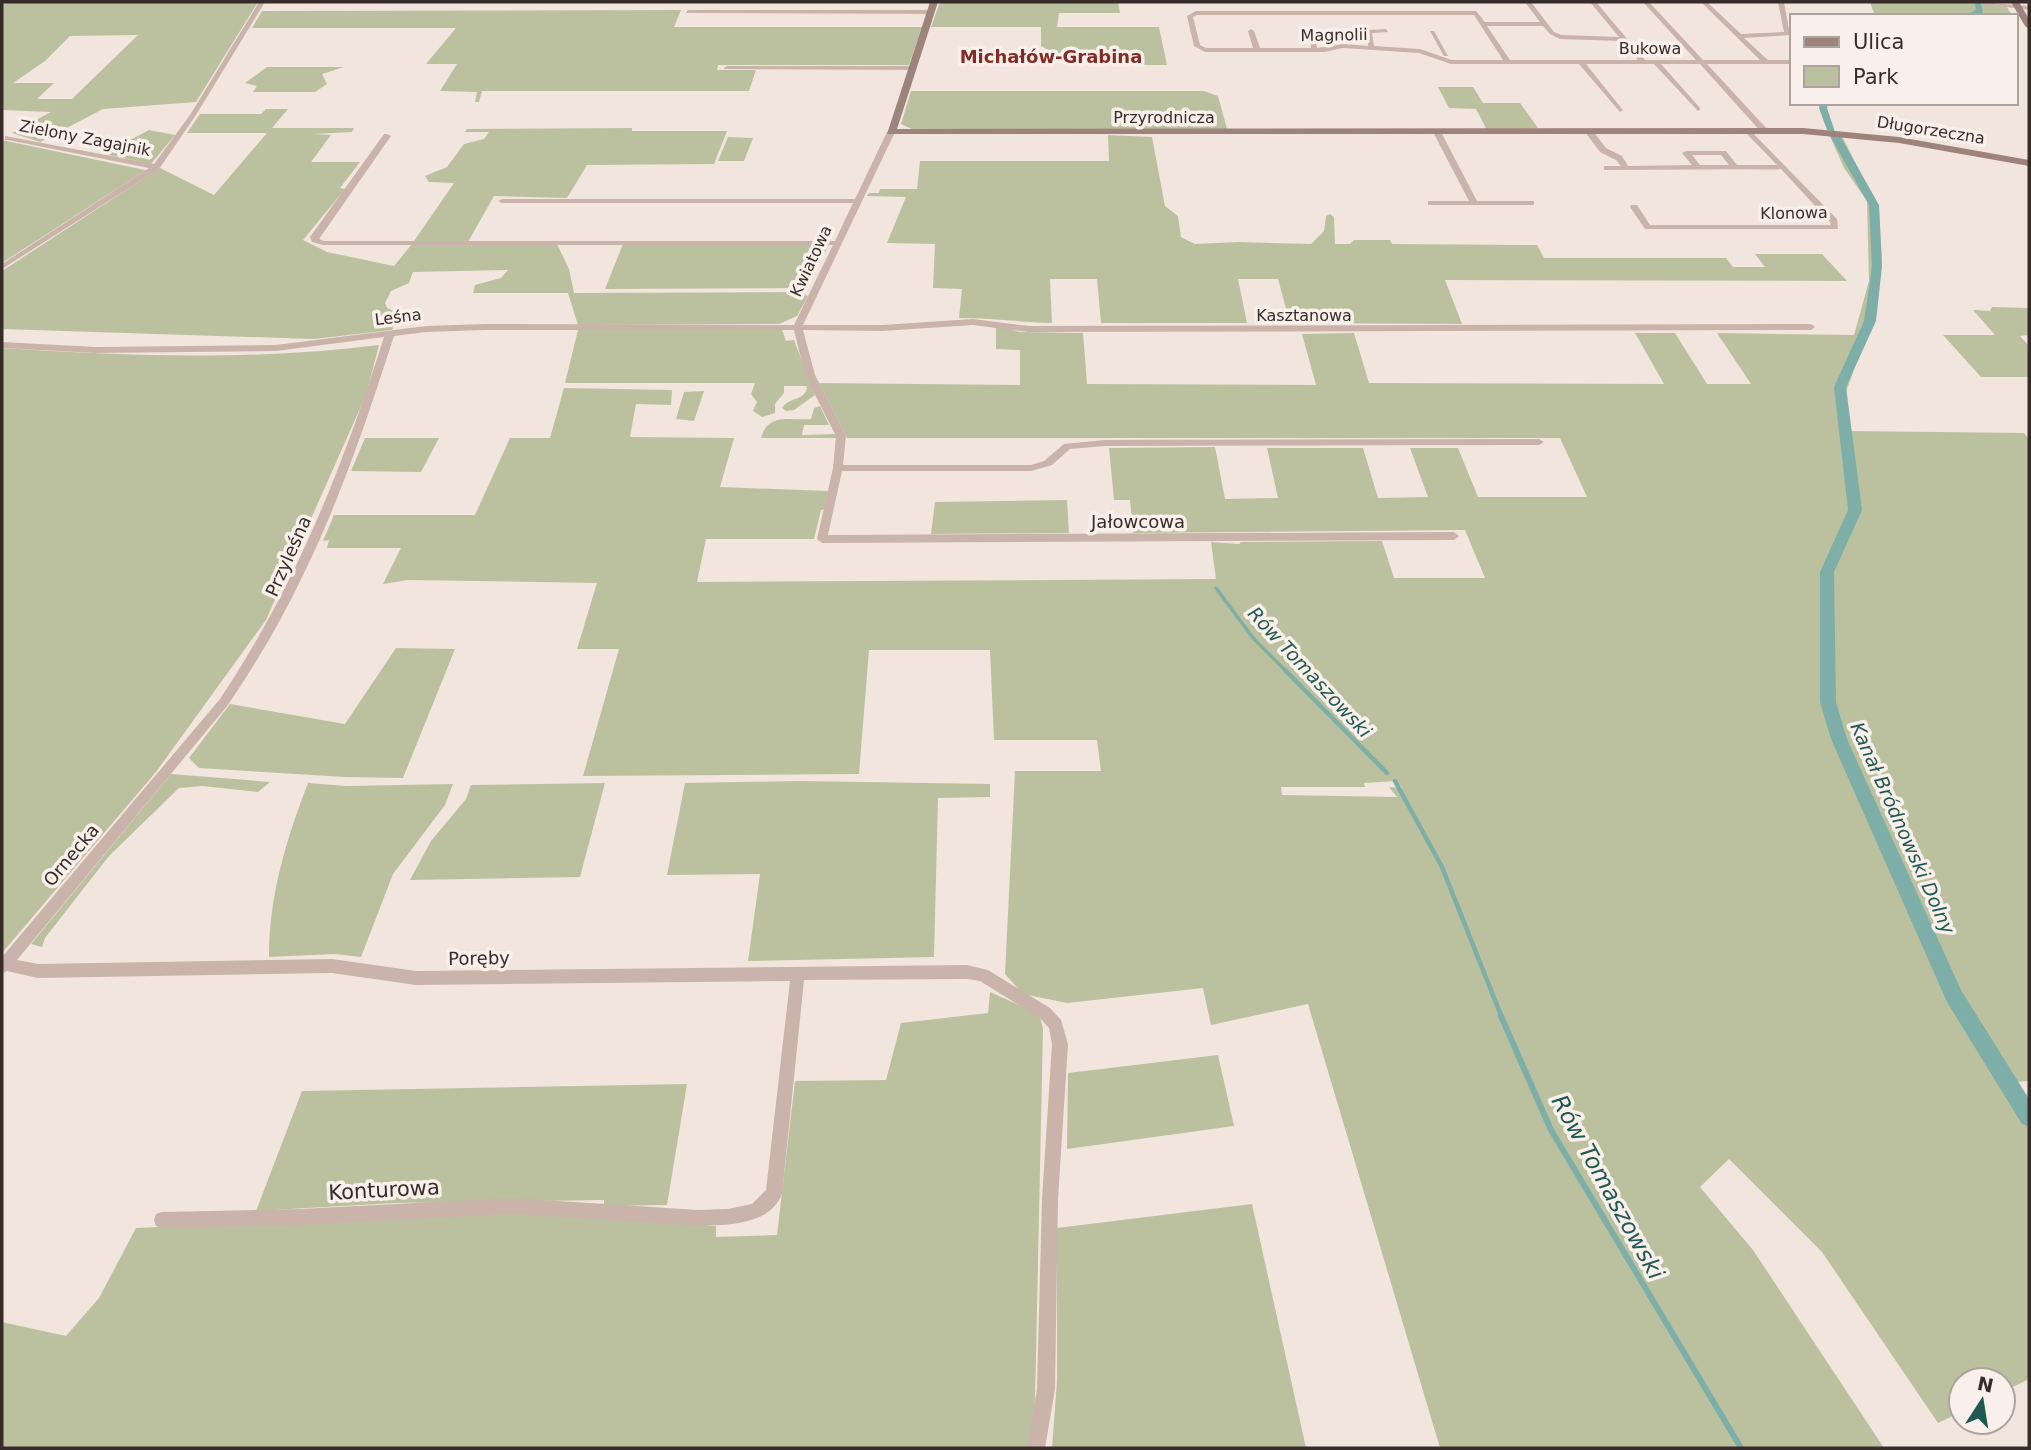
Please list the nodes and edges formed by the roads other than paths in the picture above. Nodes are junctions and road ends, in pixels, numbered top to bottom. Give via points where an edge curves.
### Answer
1 (262, 2) edge
2 (1528, 2) edge
3 (1593, 2) edge
4 (1646, 2) edge
5 (1703, 2) edge
6 (1781, 2) edge
7 (1983, 2) edge
8 (2017, 4) edge
9 (933, 7) edge
10 (2029, 8) edge
11 (688, 12) dead end
12 (1483, 24) junction
13 (1545, 24) junction
14 (2029, 26) edge
15 (1251, 31) dead end
16 (1312, 31) dead end
17 (1386, 31) dead end
18 (1432, 32) dead end
19 (1739, 36) junction
20 (1625, 39) junction
21 (1439, 43) junction
22 (1371, 48) junction
23 (1257, 50) junction
24 (1314, 50) junction
25 (1426, 52) junction
26 (1446, 55) dead end
27 (1508, 62) junction
28 (1644, 62) junction
29 (1656, 62) junction
30 (1701, 62) junction
31 (1766, 62) junction
32 (1790, 62) edge
33 (1582, 63) junction
34 (727, 68) dead end
35 (913, 68) junction
36 (1620, 110) dead end
37 (1698, 110) dead end
38 (1751, 116) junction
39 (1751, 131) junction
40 (1765, 131) junction
41 (891, 132) junction
42 (1437, 132) junction
43 (1589, 132) junction
44 (1828, 132) joint
45 (387, 136) dead end
46 (8, 138) dead end
47 (2029, 163) edge
48 (156, 167) junction
49 (1782, 167) junction
50 (1607, 168) dead end
51 (1626, 168) junction
52 (1698, 168) junction
53 (1736, 168) junction
54 (502, 201) dead end
55 (858, 201) junction
56 (1432, 204) dead end
57 (1474, 204) junction
58 (1531, 204) dead end
59 (1634, 208) dead end
60 (837, 243) junction
61 (2, 267) edge
62 (799, 327) junction
63 (1811, 327) dead end
64 (390, 333) junction
65 (2, 345) edge
66 (1539, 442) dead end
67 (838, 468) junction
68 (1454, 536) dead end
69 (169, 767) joint
70 (3, 965) edge
71 (798, 973) junction
72 (162, 1220) dead end
73 (1036, 1448) edge

1 - 48 street
2 - 13 street
3 - 20 street
4 - 30 street
5 - 19 street
6 - 19 street via 1788,34
7 - 8 street
8 - 10 street
8 - 14 street
9 - 11 street
9 - 35 street, Kwiatowa
12 - 13 street
12 - 23 street, Magnolii via 1476,13 1190,16 1199,48
12 - 27 street
13 - 20 street via 1560,37
15 - 23 street
16 - 24 street
17 - 22 street via 1369,31
18 - 21 street
19 - 31 street
20 - 28 street
21 - 25 street via 1428,45
21 - 26 street
22 - 24 street, Magnolii
22 - 25 street, Magnolii
23 - 24 street, Magnolii
25 - 27 street, Magnolii via 1451,62
27 - 33 street, Bukowa
28 - 29 street, Bukowa
28 - 33 street, Bukowa
29 - 30 street, Bukowa
29 - 37 street
30 - 31 street, Bukowa
30 - 38 street
31 - 32 street, Bukowa
33 - 36 street
34 - 35 street
35 - 41 street, Kwiatowa
38 - 39 street
38 - 40 street
39 - 40 street, Przyrodnicza
39 - 43 street, Przyrodnicza
39 - 49 street, Klonowa
40 - 44 street, Przyrodnicza
41 - 42 street, Przyrodnicza
41 - 55 street, Kwiatowa
42 - 43 street, Przyrodnicza
42 - 57 street
43 - 51 street
44 - 47 street, Długorzeczna
45 - 60 street via 315,240
46 - 48 street, Zielony Zagajnik
48 - 61 street
49 - 53 street
49 - 59 street, Klonowa via 1835,227 1648,228
50 - 51 street
51 - 52 street
52 - 53 street
52 - 53 street via 1686,153 1723,153
54 - 55 street
55 - 60 street, Kwiatowa
56 - 57 street
57 - 58 street
60 - 62 street, Kwiatowa
62 - 63 street, Kasztanowa via 973,322 1029,328
62 - 64 street, Leśna via 457,328
62 - 67 street via 810,375 839,431
64 - 65 street, Leśna via 276,348 95,350
64 - 69 street, Przyleśna via 325,516 283,611 224,702
66 - 67 street via 1105,443 1067,446 1048,463 1031,468
67 - 68 street, Jałowcowa via 822,539
69 - 70 street, Ornecka
70 - 71 street, Poręby via 38,971 332,966 416,978
71 - 72 street, Konturowa via 774,1194 756,1210 728,1217 656,1218 512,1206
71 - 73 street, Poręby via 983,975 1045,1013 1056,1025 1060,1044 1050,1199 1046,1389

